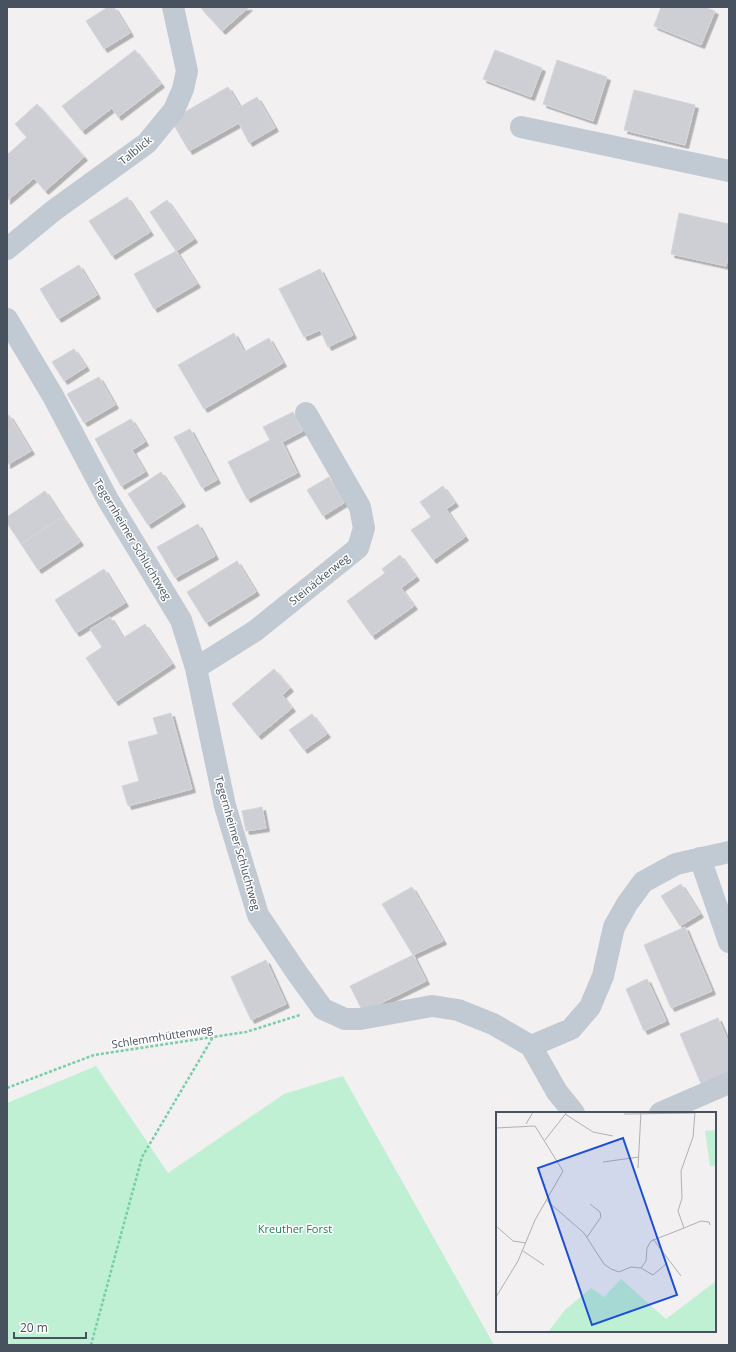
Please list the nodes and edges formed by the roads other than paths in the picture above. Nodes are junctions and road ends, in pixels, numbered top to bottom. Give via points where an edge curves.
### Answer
1 (173, 7) edge
2 (521, 126) dead end
3 (729, 170) edge
4 (7, 249) edge
5 (7, 319) edge
6 (306, 413) dead end
7 (196, 668) junction
8 (729, 852) edge
9 (700, 858) junction
10 (729, 942) edge
11 (531, 1046) junction
12 (729, 1083) edge
13 (573, 1112) edge
14 (662, 1112) edge

1 - 4 street, Talblick via 187,71 174,110 147,142 53,211
2 - 3 street
5 - 7 street, Tegernheimer Schluchtweg via 53,396 108,500 181,620
6 - 7 street, Steinäckerweg via 360,507 364,528 358,548 255,631
7 - 11 street, Tegernheimer Schluchtweg via 225,806 258,915 323,1009 345,1019 360,1019 432,1006 458,1010 493,1024
8 - 9 street
9 - 10 street
9 - 11 street via 676,864 643,882 626,904 614,927 603,976 590,1007 571,1029
11 - 13 street via 557,1092
12 - 14 street

